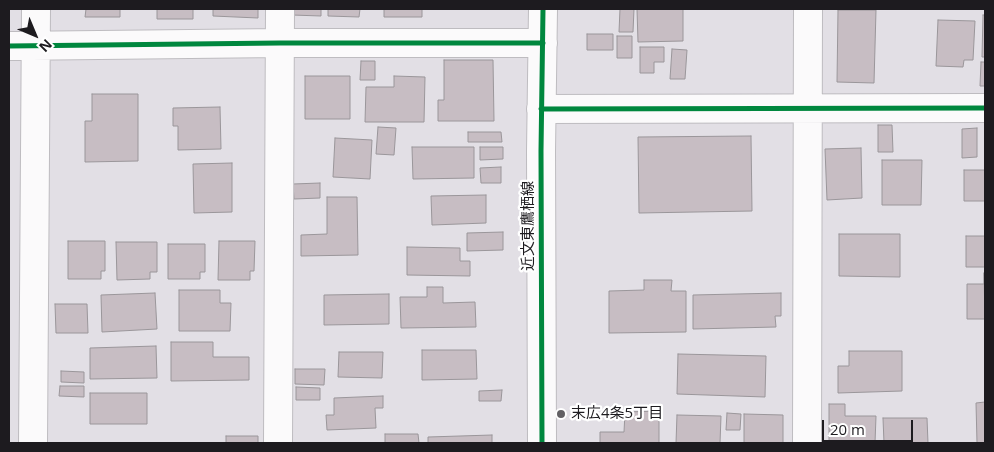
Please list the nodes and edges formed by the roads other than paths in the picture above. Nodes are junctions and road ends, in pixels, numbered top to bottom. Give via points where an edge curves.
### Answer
1 (36, 9) edge
2 (280, 9) edge
3 (543, 9) edge
4 (808, 9) edge
5 (280, 43) junction
6 (543, 43) junction
7 (9, 46) edge
8 (36, 46) junction
9 (808, 108) junction
10 (985, 108) edge
11 (542, 109) junction
12 (33, 443) edge
13 (278, 443) edge
14 (542, 443) edge
15 (807, 443) edge

1 - 8 street
2 - 5 street
3 - 6 street, 近文東鷹栖線
4 - 9 street
5 - 6 street
5 - 8 street
5 - 13 street
6 - 11 street, 近文東鷹栖線
7 - 8 street
8 - 12 street
9 - 10 street
9 - 11 street
9 - 15 street
11 - 14 street, 近文東鷹栖線

